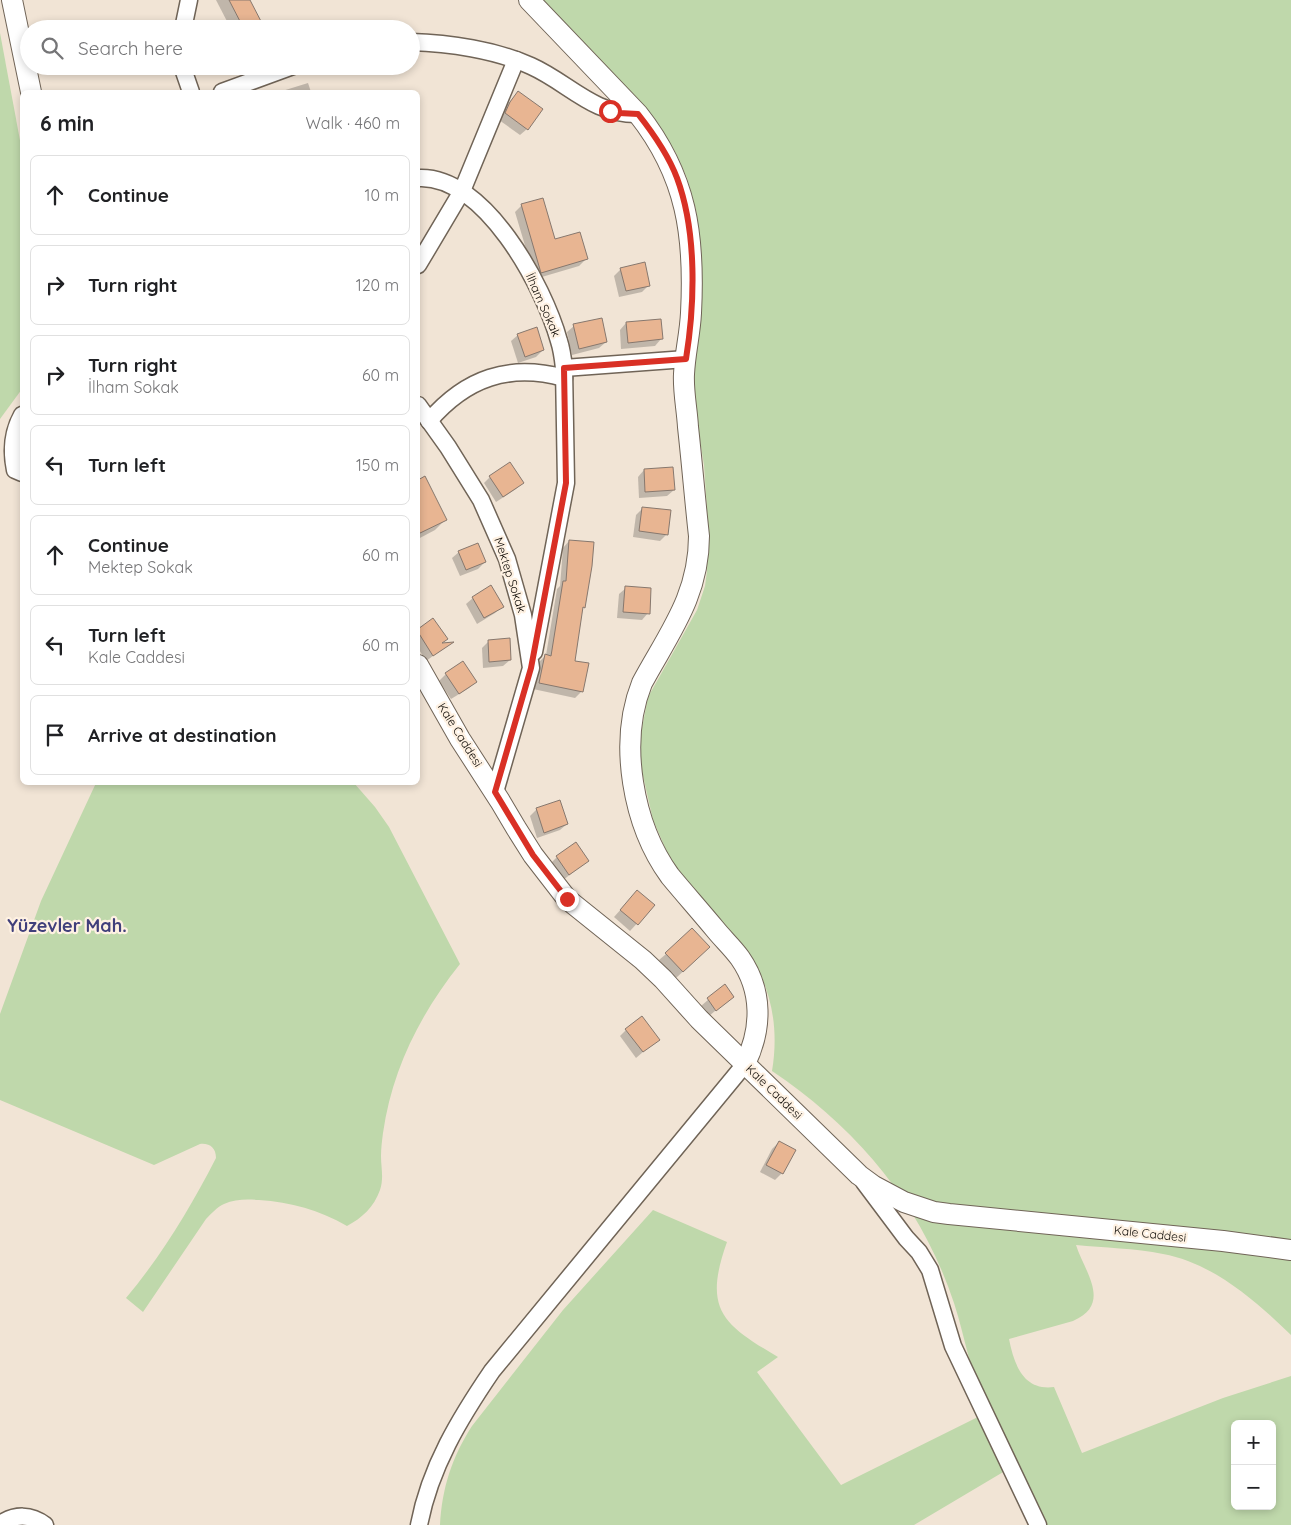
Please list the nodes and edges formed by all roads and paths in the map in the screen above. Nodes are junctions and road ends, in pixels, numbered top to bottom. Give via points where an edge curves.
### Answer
1 (12, 0) edge
2 (189, 0) edge
3 (530, 0) edge
4 (185, 20) edge
5 (20, 41) edge
6 (420, 43) edge
7 (516, 60) junction
8 (27, 75) edge
9 (185, 75) edge
10 (268, 75) edge
11 (30, 90) edge
12 (190, 90) edge
13 (227, 90) edge
14 (638, 114) junction
15 (420, 178) edge
16 (462, 191) junction
17 (420, 262) edge
18 (686, 359) junction
19 (564, 373) junction
20 (420, 408) edge
21 (20, 420) edge
22 (430, 422) junction
23 (20, 472) edge
24 (531, 668) junction
25 (420, 669) edge
26 (495, 792) junction
27 (745, 1064) junction
28 (859, 1175) junction
29 (1291, 1250) edge
30 (0, 1524) edge
31 (45, 1525) edge
32 (419, 1525) edge
33 (1038, 1525) edge

1 - 5 street
2 - 4 street
3 - 14 street
6 - 7 street via 481,50
7 - 14 street via 548,75 600,108
7 - 16 street
8 - 11 street
9 - 12 street
10 - 13 street
14 - 18 street via 669,162 687,214 692,284
15 - 16 street, İlham Sokak via 436,179
16 - 17 street
16 - 19 street, İlham Sokak via 494,220 518,252 550,315 559,341
18 - 19 street
18 - 27 street via 684,375 699,536 697,568 686,603 637,694 631,727 631,765 644,824 660,862 740,957 753,984 758,1026
19 - 22 street via 520,372 477,382 450,399
19 - 24 street, İlham Sokak via 566,483
20 - 22 street, Mektep Sokak
21 - 23 street via 12,449 15,470
22 - 24 street, Mektep Sokak via 466,473 507,559 523,615
24 - 26 street, Mektep Sokak
25 - 26 street, Kale Caddesi
26 - 27 street, Kale Caddesi via 533,855 567,899 656,973
27 - 28 street, Kale Caddesi
27 - 32 street via 492,1371 442,1454 427,1491
28 - 29 street, Kale Caddesi via 889,1195 934,1212
28 - 33 street via 927,1265 953,1346
30 - 31 street via 20,1516 34,1518

